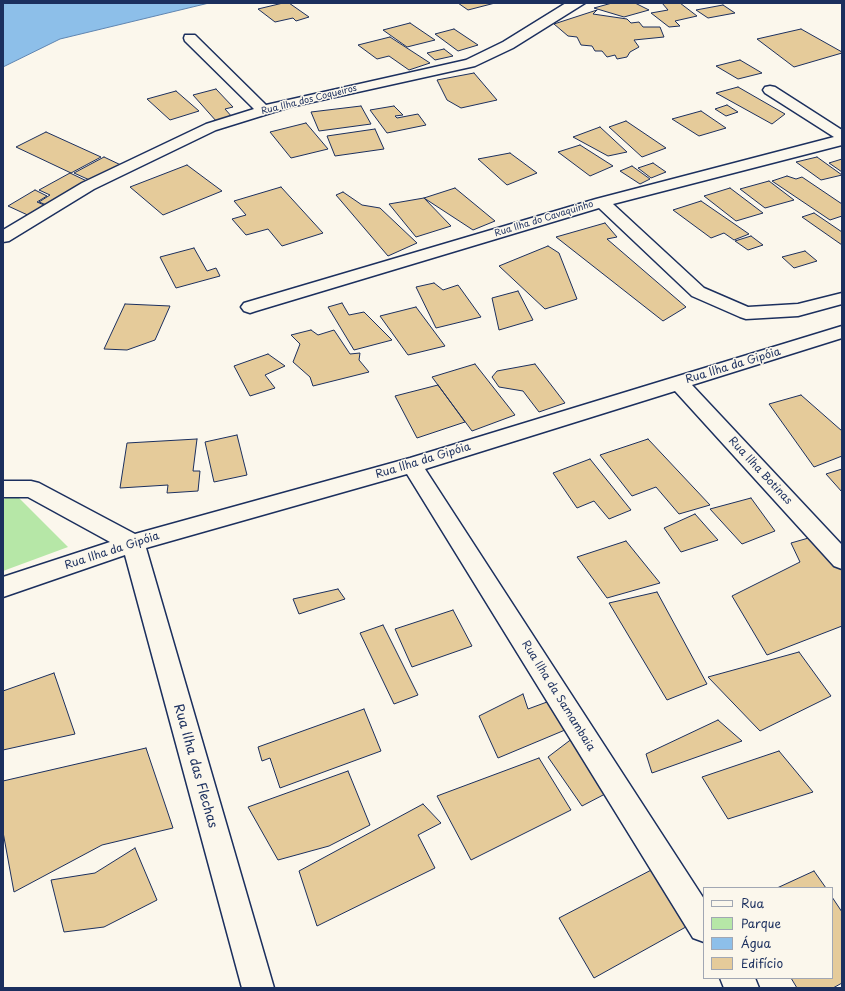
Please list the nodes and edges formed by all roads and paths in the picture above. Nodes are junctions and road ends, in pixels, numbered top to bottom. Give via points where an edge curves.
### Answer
1 (579, 3) edge
2 (190, 38) dead end
3 (770, 90) dead end
4 (264, 111) junction
5 (842, 136) edge
6 (842, 140) edge
7 (602, 202) junction
8 (3, 237) edge
9 (842, 298) edge
10 (250, 307) dead end
11 (842, 332) edge
12 (679, 383) junction
13 (412, 465) junction
14 (3, 489) edge
15 (133, 543) junction
16 (842, 560) edge
17 (3, 587) edge
18 (703, 925) edge
19 (737, 979) edge
20 (258, 988) edge
21 (743, 988) edge

1 - 4 street, Rua Ilha dos Coqueiros via 570,6 508,45 470,63
2 - 4 street
3 - 5 street
4 - 8 street, Rua Ilha dos Coqueiros via 211,127 88,186
6 - 7 street, Rua Ilha do Cavaquinho
7 - 9 street via 698,292 746,313 798,310
7 - 10 street, Rua Ilha do Cavaquinho
11 - 12 street, Rua Ilha da Gipóia
12 - 13 street, Rua Ilha da Gipóia
12 - 16 street, Rua Ilha Botinas
13 - 15 street, Rua Ilha da Gipóia
13 - 18 street, Rua Ilha da Samambaia
14 - 15 street via 31,489
15 - 17 street, Rua Ilha da Gipóia
15 - 20 street, Rua Ilha das Flechas
19 - 21 street

